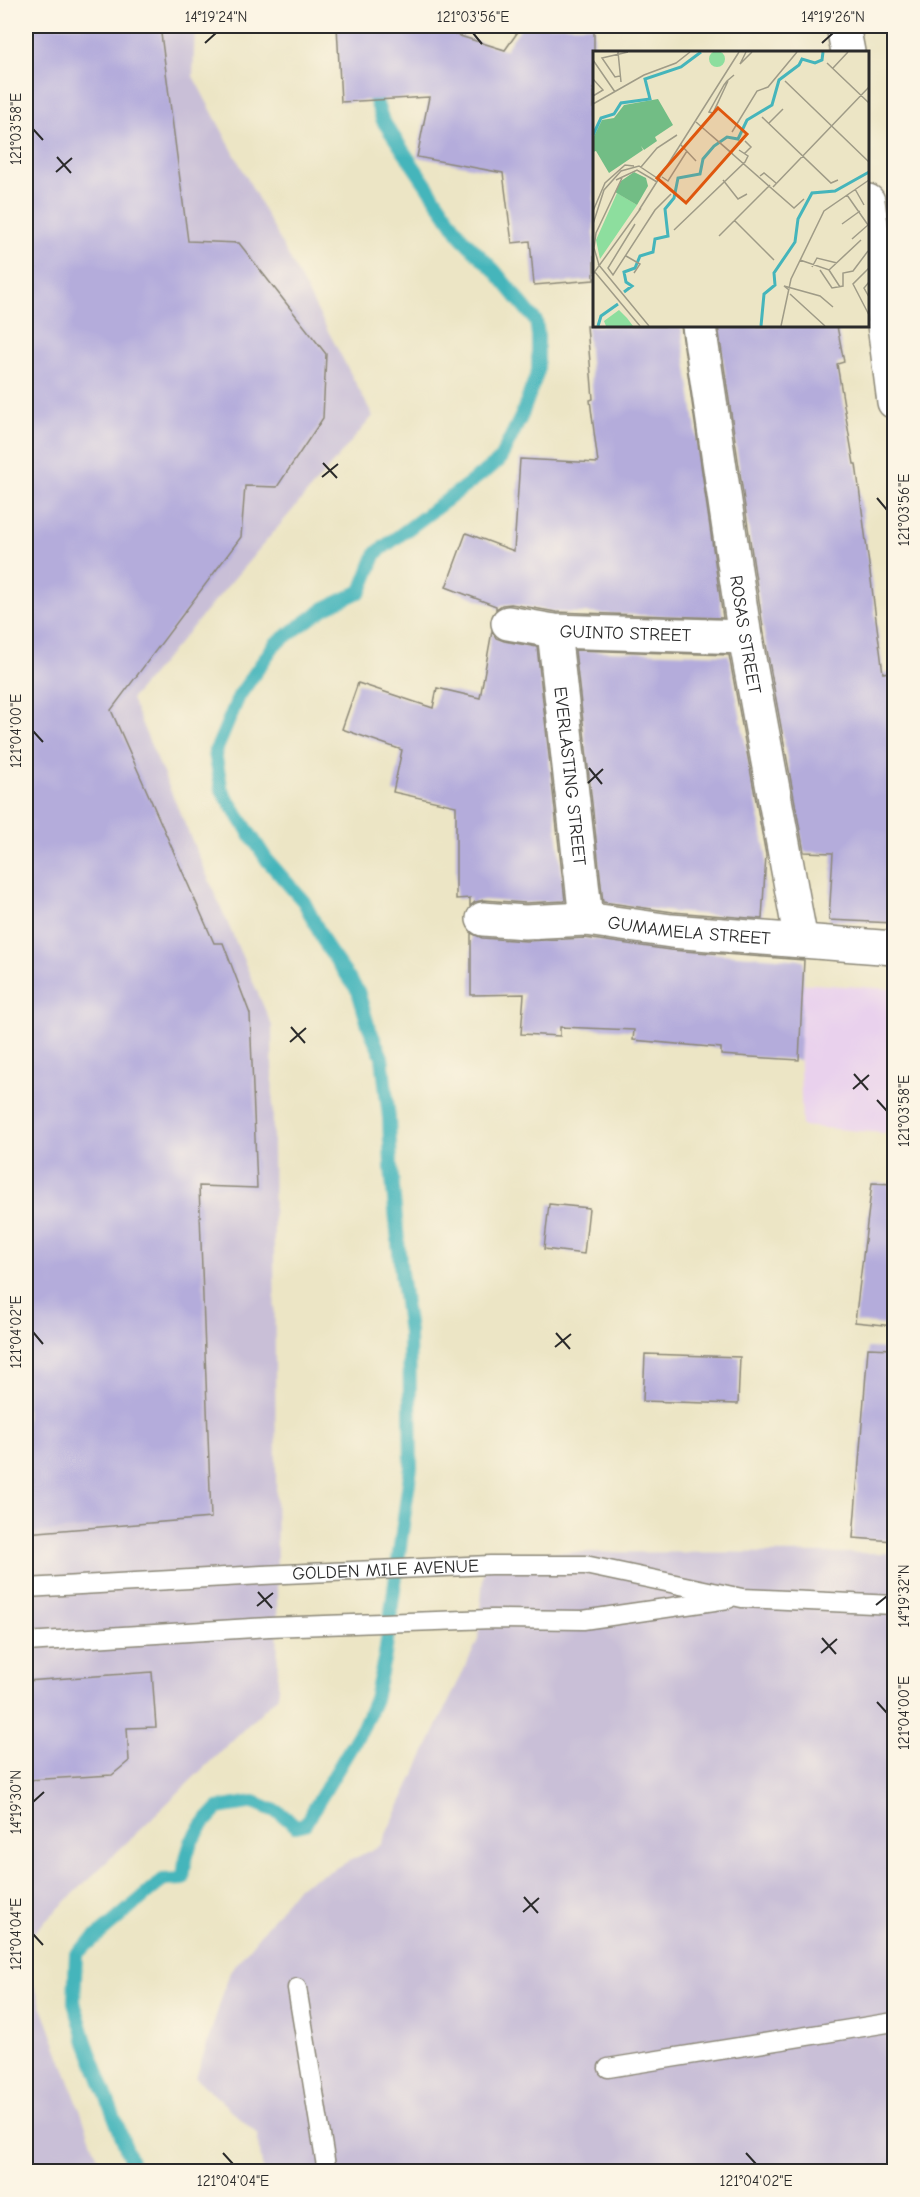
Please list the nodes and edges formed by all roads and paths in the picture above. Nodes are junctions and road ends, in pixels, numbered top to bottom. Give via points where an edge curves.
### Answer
1 (843, 26) edge
2 (848, 51) edge
3 (869, 216) edge
4 (699, 327) edge
5 (894, 402) edge
6 (508, 623) dead end
7 (554, 631) junction
8 (745, 636) junction
9 (483, 919) dead end
10 (586, 919) junction
11 (801, 941) junction
12 (894, 948) edge
13 (26, 1588) edge
14 (742, 1598) junction
15 (894, 1605) edge
16 (26, 1642) edge
17 (297, 1989) dead end
18 (894, 2022) edge
19 (608, 2068) dead end
20 (327, 2172) edge

1 - 2 main road
3 - 5 main road
4 - 8 main road, ROSAS STREET
6 - 7 main road, GUINTO STREET
7 - 8 main road, GUINTO STREET
7 - 10 main road, EVERLASTING STREET
8 - 11 main road, ROSAS STREET
9 - 10 main road, GUMAMELA STREET
10 - 11 main road, GUMAMELA STREET via 671,931
11 - 12 main road, GUMAMELA STREET
13 - 14 lane, GOLDEN MILE AVENUE via 490,1565 585,1565
14 - 15 lane, GOLDEN MILE AVENUE
14 - 16 lane, GOLDEN MILE AVENUE via 583,1620 492,1619 269,1627
17 - 20 lane
18 - 19 lane

